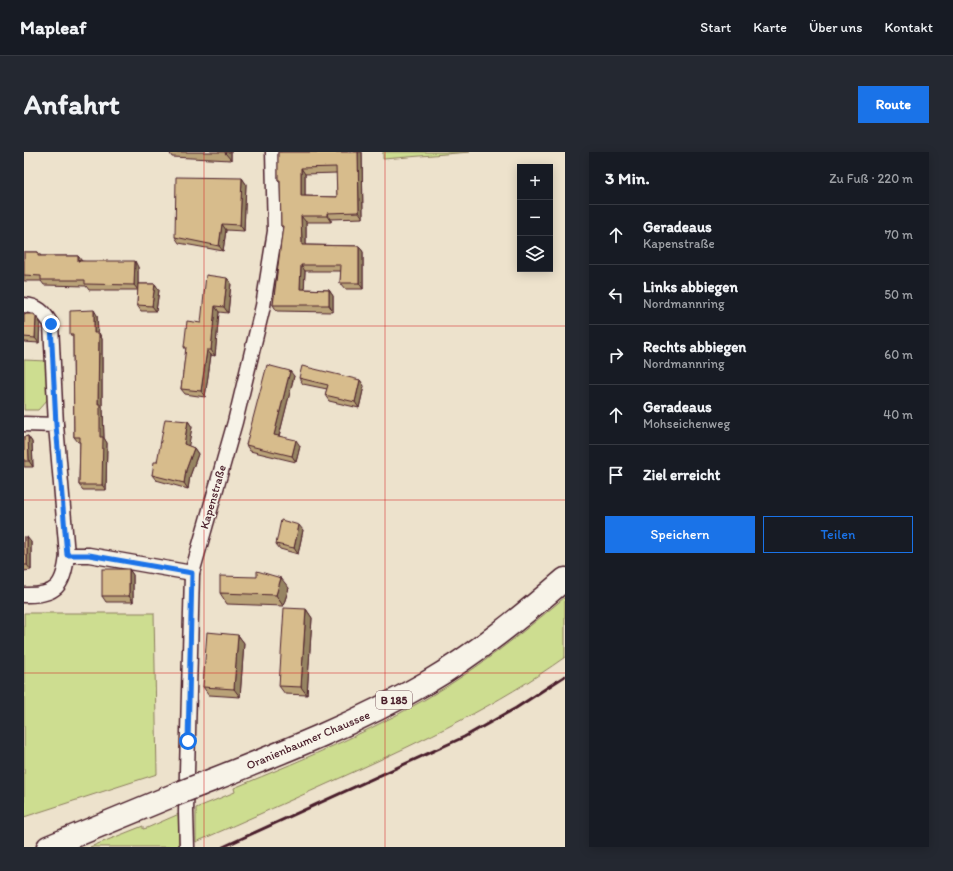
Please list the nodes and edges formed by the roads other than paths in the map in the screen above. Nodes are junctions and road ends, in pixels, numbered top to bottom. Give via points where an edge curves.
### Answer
1 (273, 152) edge
2 (24, 305) edge
3 (24, 424) edge
4 (56, 425) junction
5 (67, 555) junction
6 (192, 573) junction
7 (565, 579) edge
8 (24, 595) edge
9 (48, 847) edge
10 (187, 847) edge

1 - 6 street, Kapenstraße via 275,231 263,306 235,422
2 - 4 street via 34,306 44,313 51,324
3 - 4 street
4 - 5 street
5 - 6 street via 89,555
5 - 8 street via 65,573 55,589 39,596
6 - 10 street, Kapenstraße
7 - 9 main road, Oranienbaumer Chaussee / B 185, bridge via 492,638 427,682 361,718

